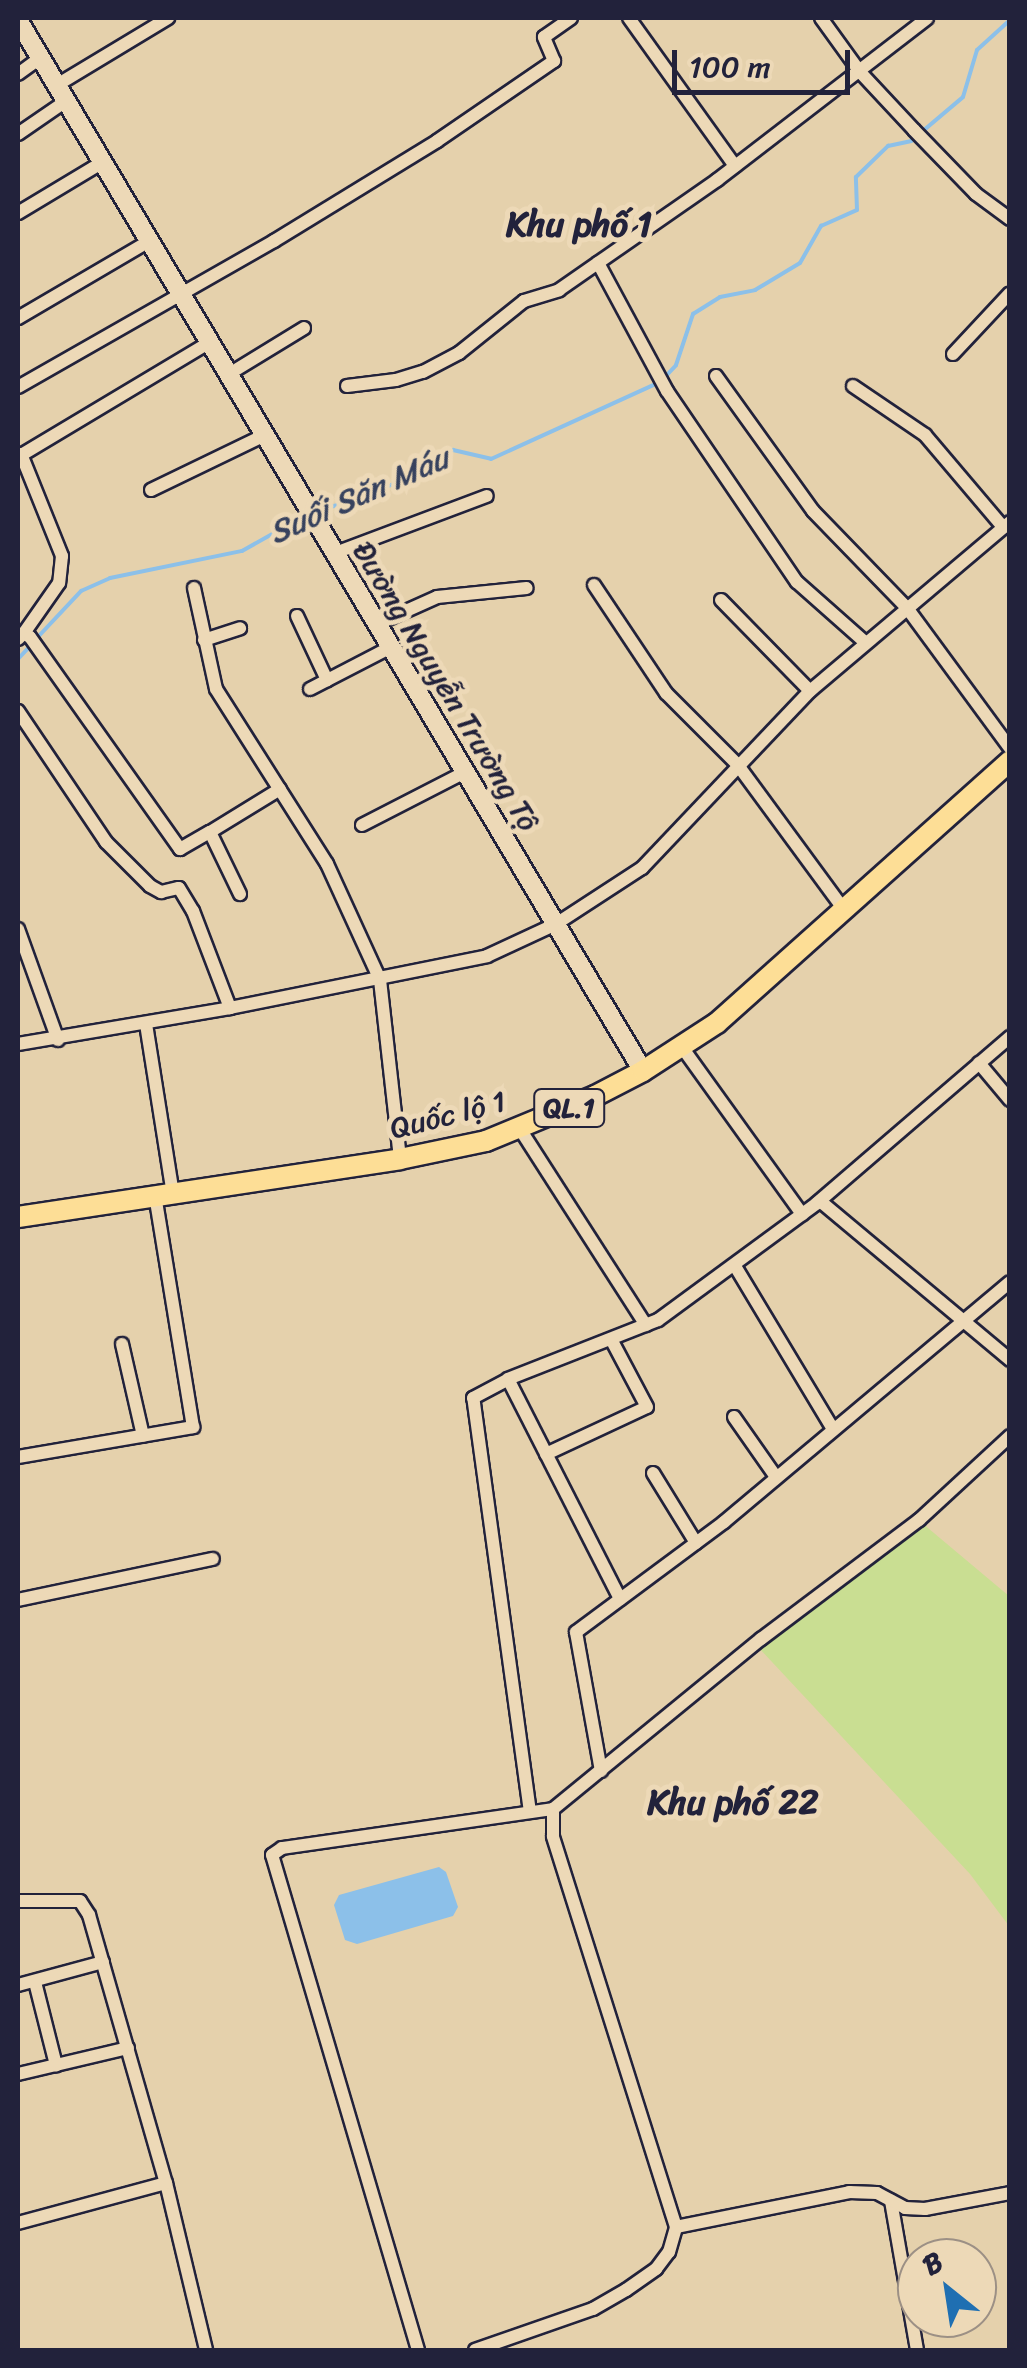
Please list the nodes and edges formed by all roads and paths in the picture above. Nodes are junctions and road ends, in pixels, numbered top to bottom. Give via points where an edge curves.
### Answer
1 (168, 18) edge
2 (570, 18) edge
3 (629, 18) edge
4 (821, 18) edge
5 (927, 18) edge
6 (18, 20) edge
7 (40, 58) junction
8 (860, 72) junction
9 (18, 74) edge
10 (62, 93) junction
11 (18, 134) edge
12 (102, 162) junction
13 (735, 166) junction
14 (18, 213) edge
15 (1010, 219) edge
16 (150, 241) junction
17 (598, 264) junction
18 (1010, 292) edge
19 (182, 294) junction
20 (18, 318) edge
21 (304, 328) dead end
22 (210, 342) junction
23 (953, 354) dead end
24 (229, 374) junction
25 (716, 376) dead end
26 (348, 386) dead end
27 (853, 386) dead end
28 (18, 387) edge
29 (266, 435) junction
30 (20, 455) edge
31 (151, 490) dead end
32 (486, 496) dead end
33 (1006, 524) edge
34 (335, 553) junction
35 (594, 586) dead end
36 (194, 588) dead end
37 (527, 588) dead end
38 (721, 600) dead end
39 (907, 608) junction
40 (297, 616) dead end
41 (377, 624) junction
42 (240, 628) dead end
43 (27, 639) edge
44 (204, 640) junction
45 (866, 643) junction
46 (391, 648) junction
47 (327, 680) junction
48 (310, 689) dead end
49 (810, 690) junction
50 (18, 711) edge
51 (1010, 748) edge
52 (1010, 761) edge
53 (737, 764) junction
54 (466, 772) junction
55 (280, 789) junction
56 (362, 824) dead end
57 (210, 832) junction
58 (240, 894) dead end
59 (844, 911) junction
60 (556, 924) junction
61 (18, 929) edge
62 (380, 980) junction
63 (230, 1008) junction
64 (146, 1024) junction
65 (1010, 1037) edge
66 (58, 1040) junction
67 (18, 1044) edge
68 (682, 1047) junction
69 (979, 1063) junction
70 (644, 1072) junction
71 (1010, 1100) edge
72 (520, 1129) junction
73 (400, 1159) junction
74 (164, 1195) junction
75 (820, 1201) junction
76 (802, 1214) junction
77 (18, 1218) edge
78 (735, 1266) junction
79 (1010, 1282) edge
80 (962, 1318) junction
81 (646, 1325) junction
82 (612, 1339) junction
83 (122, 1344) dead end
84 (1010, 1360) edge
85 (508, 1379) junction
86 (734, 1418) dead end
87 (833, 1429) junction
88 (143, 1436) junction
89 (1010, 1436) edge
90 (546, 1454) junction
91 (18, 1458) edge
92 (652, 1473) dead end
93 (776, 1478) junction
94 (696, 1543) junction
95 (213, 1559) dead end
96 (18, 1600) edge
97 (620, 1600) junction
98 (602, 1770) junction
99 (553, 1808) junction
100 (530, 1812) junction
101 (18, 1900) edge
102 (103, 1962) junction
103 (35, 1982) junction
104 (18, 1985) edge
105 (128, 2048) junction
106 (56, 2065) junction
107 (18, 2074) edge
108 (166, 2183) junction
109 (1010, 2192) edge
110 (891, 2200) junction
111 (18, 2222) edge
112 (676, 2227) junction
113 (206, 2350) edge
114 (418, 2350) edge
115 (475, 2350) edge
116 (916, 2350) edge

1 - 10 street
2 - 19 street via 544,37 554,61
3 - 13 street
4 - 8 street
5 - 8 street
6 - 7 main road, Đường Nguyễn Trường Tộ
7 - 9 street
7 - 10 main road, Đường Nguyễn Trường Tộ
8 - 13 street
8 - 15 street via 976,194
10 - 11 street
10 - 12 main road, Đường Nguyễn Trường Tộ
12 - 14 street
12 - 16 main road, Đường Nguyễn Trường Tộ
13 - 17 street
16 - 19 main road, Đường Nguyễn Trường Tộ
16 - 20 street
17 - 26 street via 559,290 524,301 441,363 396,380
17 - 45 street via 656,372 797,582
18 - 23 street
19 - 22 main road, Đường Nguyễn Trường Tộ
19 - 28 street
21 - 24 street
22 - 24 main road, Đường Nguyễn Trường Tộ
22 - 30 street
24 - 29 main road, Đường Nguyễn Trường Tộ
25 - 39 street via 813,510
27 - 33 street via 926,435
29 - 31 street
29 - 34 main road, Đường Nguyễn Trường Tộ
30 - 43 street via 62,556 59,583
32 - 34 street
33 - 39 street
34 - 41 main road, Đường Nguyễn Trường Tộ
35 - 53 street via 666,694
36 - 44 street
37 - 41 street via 438,597
38 - 49 street
39 - 45 street
39 - 51 street
40 - 47 street
41 - 46 main road, Đường Nguyễn Trường Tộ
42 - 44 street
43 - 57 street via 180,849
44 - 55 street via 216,689
45 - 49 street
46 - 47 street
46 - 54 main road, Đường Nguyễn Trường Tộ
47 - 48 street
49 - 53 street
50 - 63 street via 106,842 150,886 161,892 179,888
52 - 59 highway, Quốc lộ 1 / QL.1
53 - 59 street
53 - 60 street via 642,868
54 - 56 street
54 - 60 main road, Đường Nguyễn Trường Tộ
55 - 57 street
55 - 62 street via 327,864
57 - 58 street
59 - 68 highway, Quốc lộ 1 / QL.1
60 - 62 street via 487,956
60 - 70 main road, Đường Nguyễn Trường Tộ
61 - 66 street
62 - 63 street
62 - 73 street
63 - 64 street
64 - 66 street
64 - 74 street
65 - 69 street
66 - 67 street
68 - 70 highway, Quốc lộ 1 / QL.1
68 - 76 street
69 - 71 street
69 - 75 street
70 - 72 highway, Quốc lộ 1 / QL.1
72 - 73 highway, Quốc lộ 1 / QL.1
72 - 81 street
73 - 74 highway, Quốc lộ 1 / QL.1
74 - 77 highway, Quốc lộ 1 / QL.1
74 - 88 street via 192,1427
75 - 76 street
75 - 80 street
76 - 78 street
78 - 81 street
78 - 87 street
79 - 80 street
80 - 84 street
80 - 87 street
81 - 82 street
82 - 85 street
82 - 90 street via 647,1407
83 - 88 street
85 - 90 street
85 - 100 street via 473,1398
86 - 93 street
87 - 93 street
88 - 91 street
89 - 98 street via 919,1520
90 - 97 street
92 - 94 street
93 - 94 street
94 - 97 street
95 - 96 street
97 - 98 street via 576,1632
98 - 99 street
99 - 100 street
99 - 112 street via 553,1836
100 - 114 street via 282,1848 272,1855
101 - 102 street via 80,1901
102 - 103 street
102 - 105 street
103 - 104 street
103 - 106 street
105 - 106 street
105 - 108 street
106 - 107 street
108 - 111 street
108 - 113 street
109 - 110 street via 925,2209
110 - 112 street via 850,2192
110 - 116 street
112 - 115 street via 669,2252 626,2290

